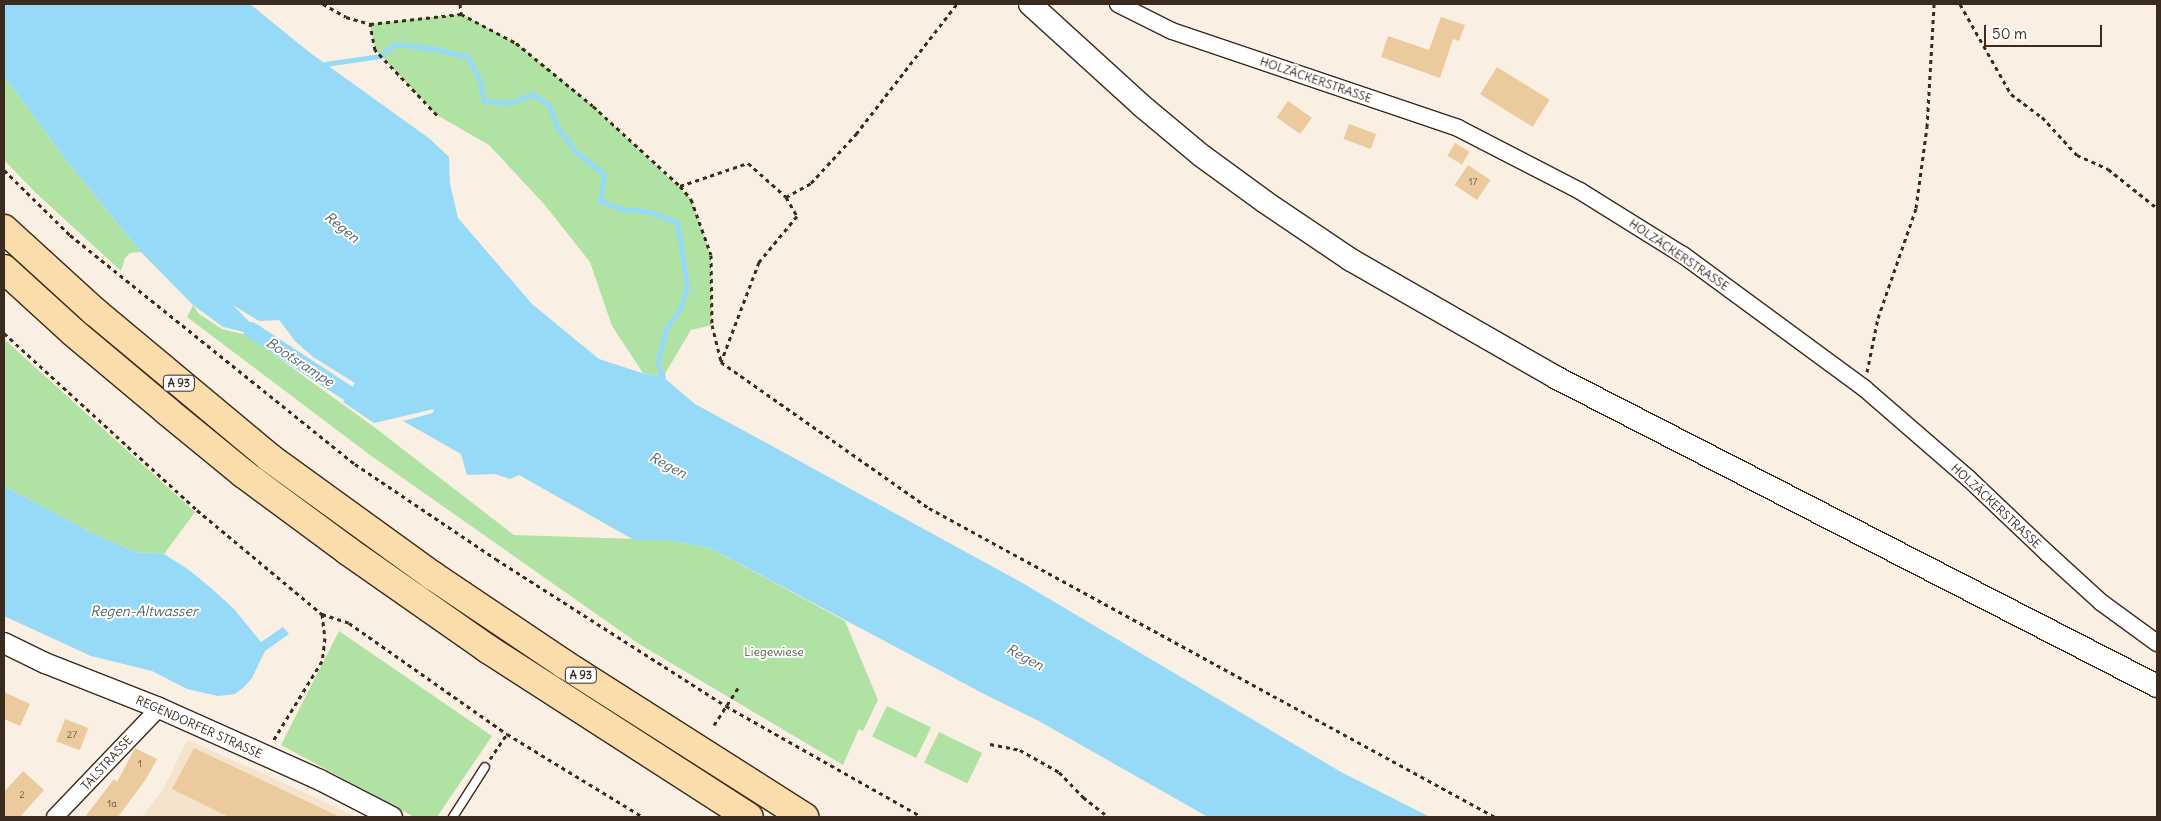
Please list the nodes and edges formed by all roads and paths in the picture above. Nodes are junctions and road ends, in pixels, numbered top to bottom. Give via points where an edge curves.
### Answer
1 (323, 4) edge
2 (460, 4) edge
3 (957, 4) edge
4 (1030, 4) edge
5 (1118, 4) edge
6 (1934, 4) edge
7 (1960, 4) edge
8 (460, 14) junction
9 (370, 24) junction
10 (437, 115) dead end
11 (4, 170) edge
12 (680, 186) junction
13 (786, 197) junction
14 (2157, 208) edge
15 (4, 229) edge
16 (4, 269) edge
17 (4, 333) edge
18 (721, 362) junction
19 (1864, 388) junction
20 (322, 614) junction
21 (2157, 642) edge
22 (4, 643) edge
23 (740, 685) dead end
24 (2157, 686) edge
25 (726, 706) junction
26 (159, 708) junction
27 (714, 726) dead end
28 (506, 734) junction
29 (990, 744) dead end
30 (264, 755) junction
31 (485, 767) joint
32 (642, 816) edge
33 (55, 817) edge
34 (392, 817) edge
35 (453, 817) edge
36 (635, 817) edge
37 (749, 817) edge
38 (804, 817) edge
39 (922, 817) edge
40 (1109, 817) edge
41 (1496, 817) edge

1 - 9 path via 346,17
2 - 8 path
3 - 13 path via 856,134 812,183
4 - 24 main road via 1202,156 1351,260 1557,378
5 - 19 street, HOLZÄCKERSTRASSE via 1172,31 1458,128 1580,191 1683,255
6 - 19 path via 1928,127 1916,208 1878,318
7 - 14 path via 2011,94 2042,117 2077,155 2108,169
8 - 9 path
8 - 12 path via 516,42 593,106
9 - 10 path via 375,50
11 - 25 path via 70,236 356,464
12 - 13 path via 748,163
12 - 18 path via 691,199 711,255 712,325
13 - 18 path via 797,216 759,262
15 - 38 highway, A 93 via 95,312 270,458 433,576
16 - 37 highway, A 93 via 167,411 340,546 488,649
17 - 20 path via 197,510
18 - 41 path via 929,508
19 - 21 street, HOLZÄCKERSTRASSE via 1968,478 2102,602
20 - 28 path via 349,623
20 - 30 path via 325,638 322,661
22 - 26 street, REGENDORFER STRASSE via 45,663
23 - 25 path
25 - 27 path
25 - 39 path
26 - 30 street, REGENDORFER STRASSE
26 - 33 street, TALSTRASSE
28 - 31 path
28 - 32 path
29 - 40 path via 1020,750 1059,772 1083,797
30 - 34 street, REGENDORFER STRASSE
31 - 35 lane
32 - 36 path

